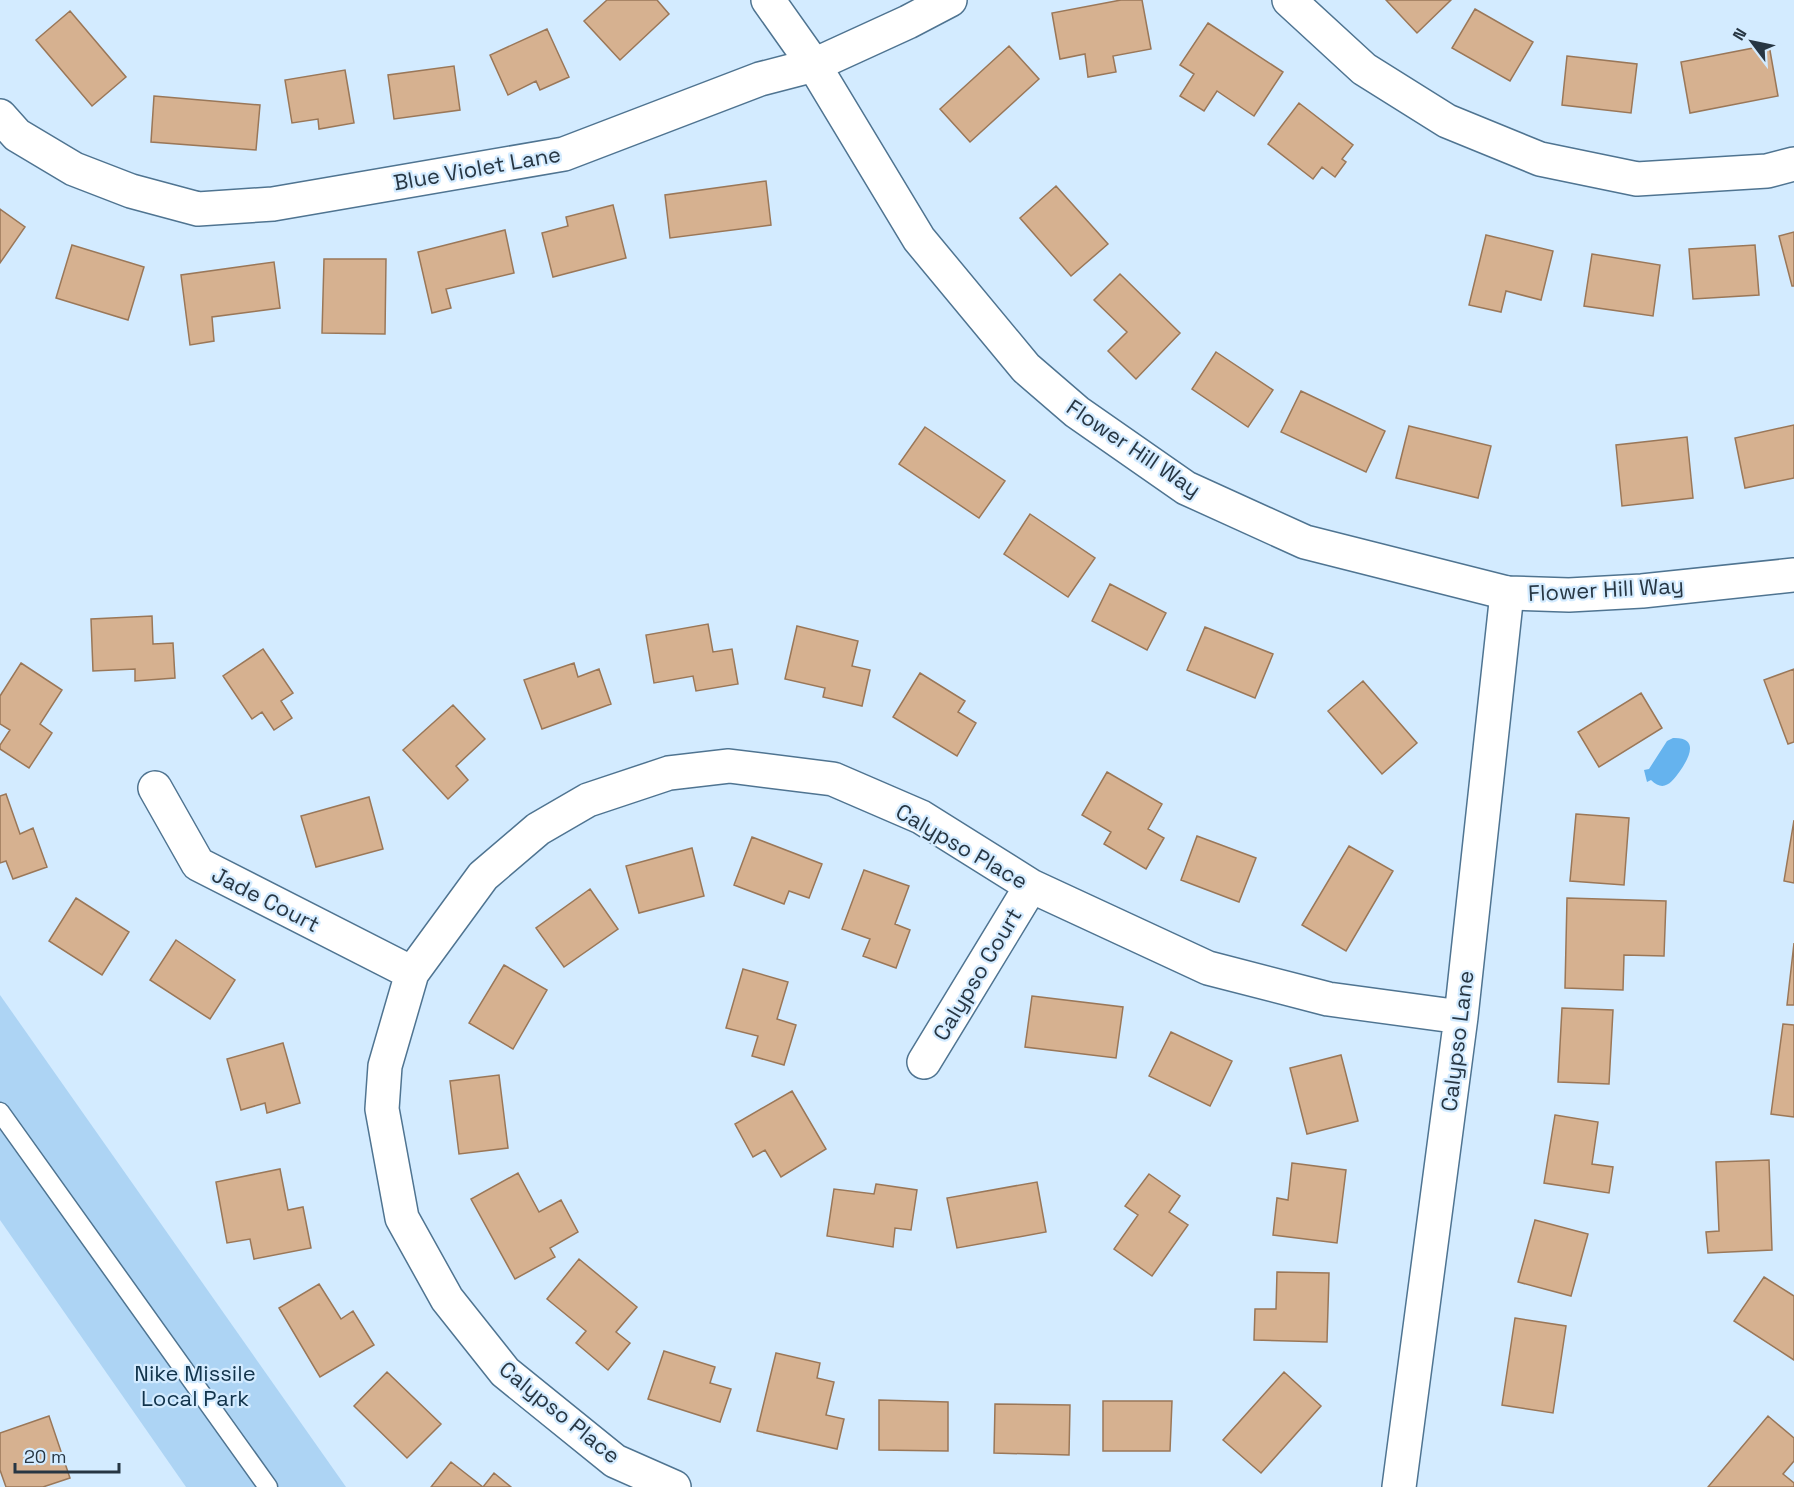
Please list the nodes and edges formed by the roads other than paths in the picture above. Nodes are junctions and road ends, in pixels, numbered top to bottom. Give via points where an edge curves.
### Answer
1 (768, 0) edge
2 (950, 0) edge
3 (1289, 0) edge
4 (814, 65) junction
5 (0, 116) edge
6 (1794, 164) edge
7 (1794, 575) edge
8 (1507, 593) junction
9 (155, 788) dead end
10 (1031, 886) junction
11 (412, 973) junction
12 (1461, 1017) junction
13 (924, 1062) dead end
14 (0, 1112) edge
15 (268, 1487) edge
16 (674, 1487) edge
17 (1399, 1487) edge

1 - 4 street, Flower Hill Way
2 - 4 street, Blue Violet Lane
3 - 6 street via 1364,69 1447,121 1540,159 1637,179 1767,171
4 - 5 street, Blue Violet Lane via 760,79 564,154 273,204 198,210 74,169 17,135
4 - 8 street, Flower Hill Way via 919,239 1026,368 1077,412 1186,488 1305,543
7 - 8 street, Flower Hill Way via 1642,591
8 - 12 street, Calypso Lane
9 - 11 street, Jade Court via 198,864
10 - 11 street, Calypso Place via 921,817 833,778 729,766 669,773 588,800 538,829 483,876
10 - 12 street, Calypso Place via 1208,968 1328,999
10 - 13 street, Calypso Court
11 - 16 street, Calypso Place via 385,1066 382,1108 402,1218 447,1299 506,1372 615,1461
12 - 17 street, Calypso Lane
14 - 15 lane

